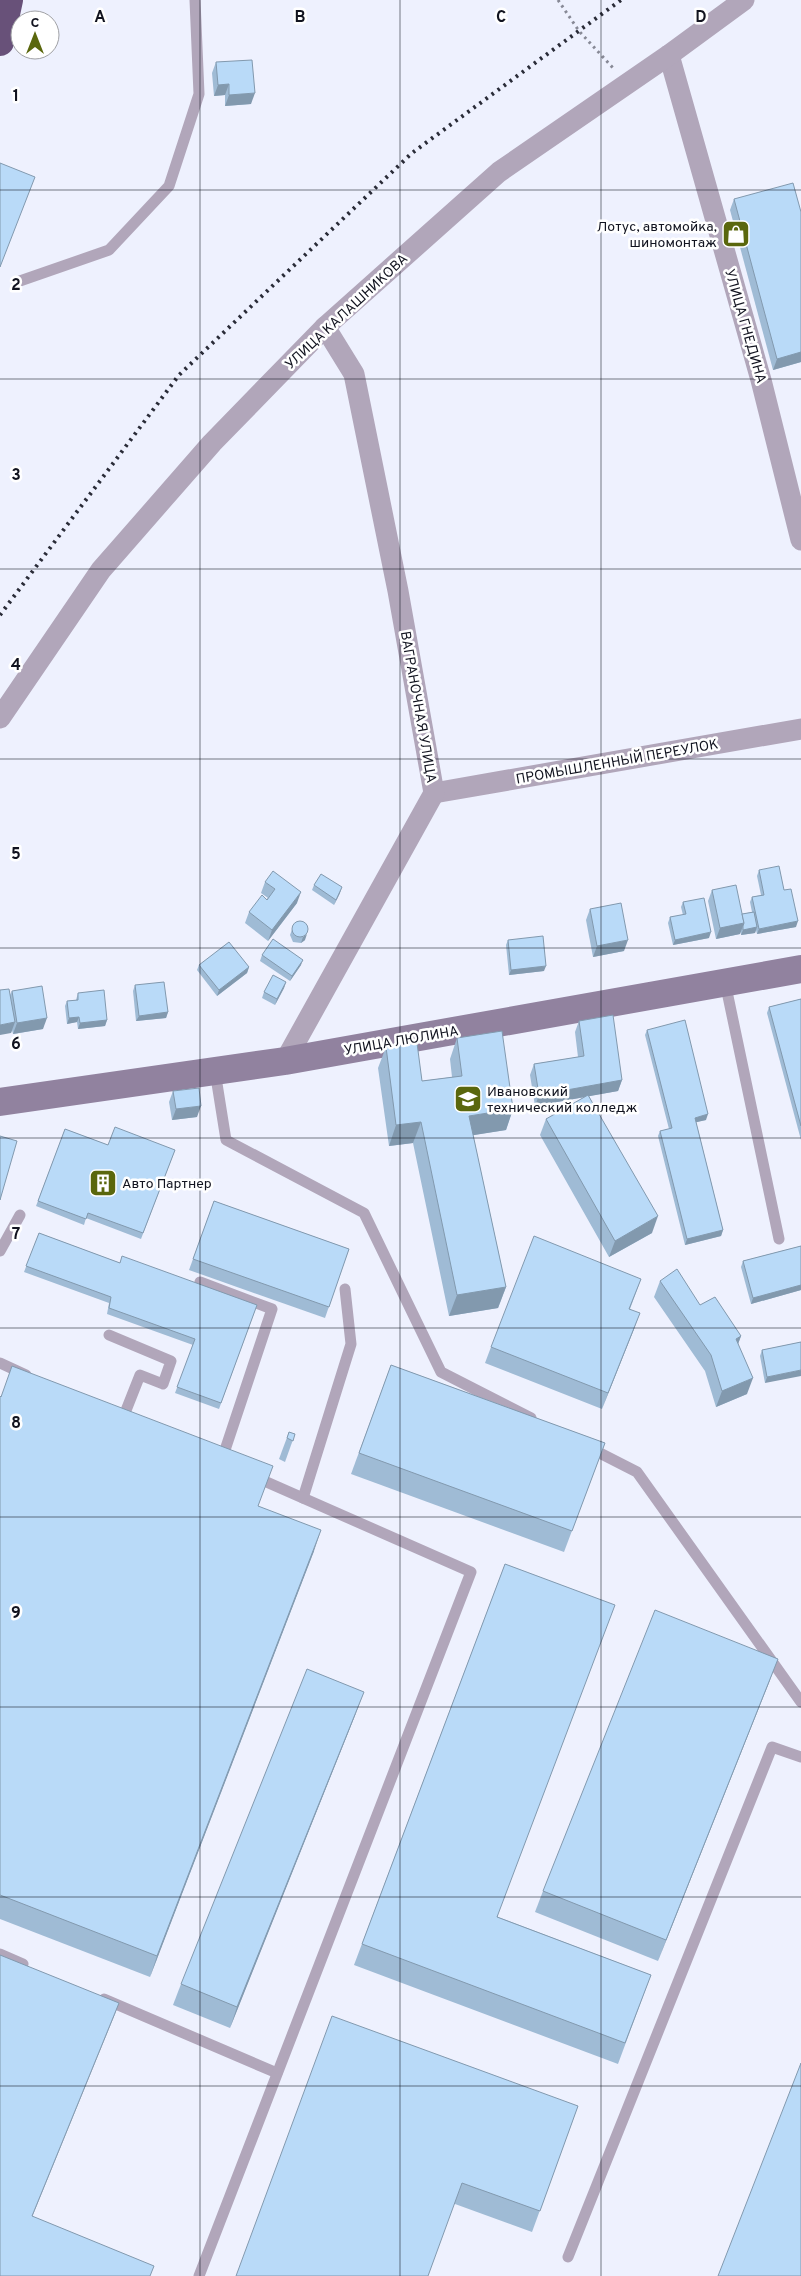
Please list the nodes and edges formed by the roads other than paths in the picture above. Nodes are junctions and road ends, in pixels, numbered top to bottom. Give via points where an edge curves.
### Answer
1 (8, 0) edge
2 (195, 0) edge
3 (744, 0) edge
4 (0, 42) edge
5 (669, 55) junction
6 (17, 282) dead end
7 (324, 327) junction
8 (801, 540) edge
9 (0, 718) edge
10 (801, 729) edge
11 (434, 794) junction
12 (801, 969) edge
13 (725, 982) junction
14 (285, 1061) junction
15 (215, 1071) junction
16 (0, 1102) edge
17 (20, 1215) dead end
18 (779, 1238) dead end
19 (0, 1251) edge
20 (200, 1282) edge
21 (345, 1289) dead end
22 (109, 1335) dead end
23 (0, 1363) edge
24 (35, 1379) edge
25 (123, 1418) edge
26 (539, 1422) edge
27 (574, 1440) edge
28 (303, 1498) junction
29 (801, 1702) edge
30 (801, 1758) edge
31 (0, 1954) edge
32 (36, 1970) edge
33 (89, 1993) edge
34 (277, 2073) junction
35 (568, 2257) dead end
36 (199, 2276) edge

1 - 4 highway
2 - 6 lane via 199,94 169,186 109,250
3 - 5 street, УЛИЦА КАЛАШНИКОВА
5 - 7 street, УЛИЦА КАЛАШНИКОВА via 499,172
5 - 8 street, УЛИЦА ГНЕДИНА via 761,380
7 - 9 street, УЛИЦА КАЛАШНИКОВА via 212,443 101,570
7 - 11 street, ВАГРАНОЧНАЯ УЛИЦА via 354,374 398,591
10 - 11 street, ПРОМЫШЛЕННЫЙ ПЕРЕУЛОК
11 - 14 street, ВАГРАНОЧНАЯ УЛИЦА
12 - 13 main road, УЛИЦА ЛЮЛИНА
13 - 14 main road, УЛИЦА ЛЮЛИНА
13 - 18 lane
14 - 15 main road, УЛИЦА ЛЮЛИНА
15 - 16 main road, УЛИЦА ЛЮЛИНА
15 - 26 lane via 226,1140 364,1212 441,1372
17 - 19 lane
20 - 28 lane via 272,1309 226,1464
21 - 28 lane via 351,1344
22 - 25 lane via 172,1361 163,1384 140,1375
23 - 24 lane
27 - 29 lane via 636,1472
28 - 34 lane via 471,1572
30 - 35 lane via 772,1747
31 - 32 lane
33 - 34 lane
34 - 36 lane

